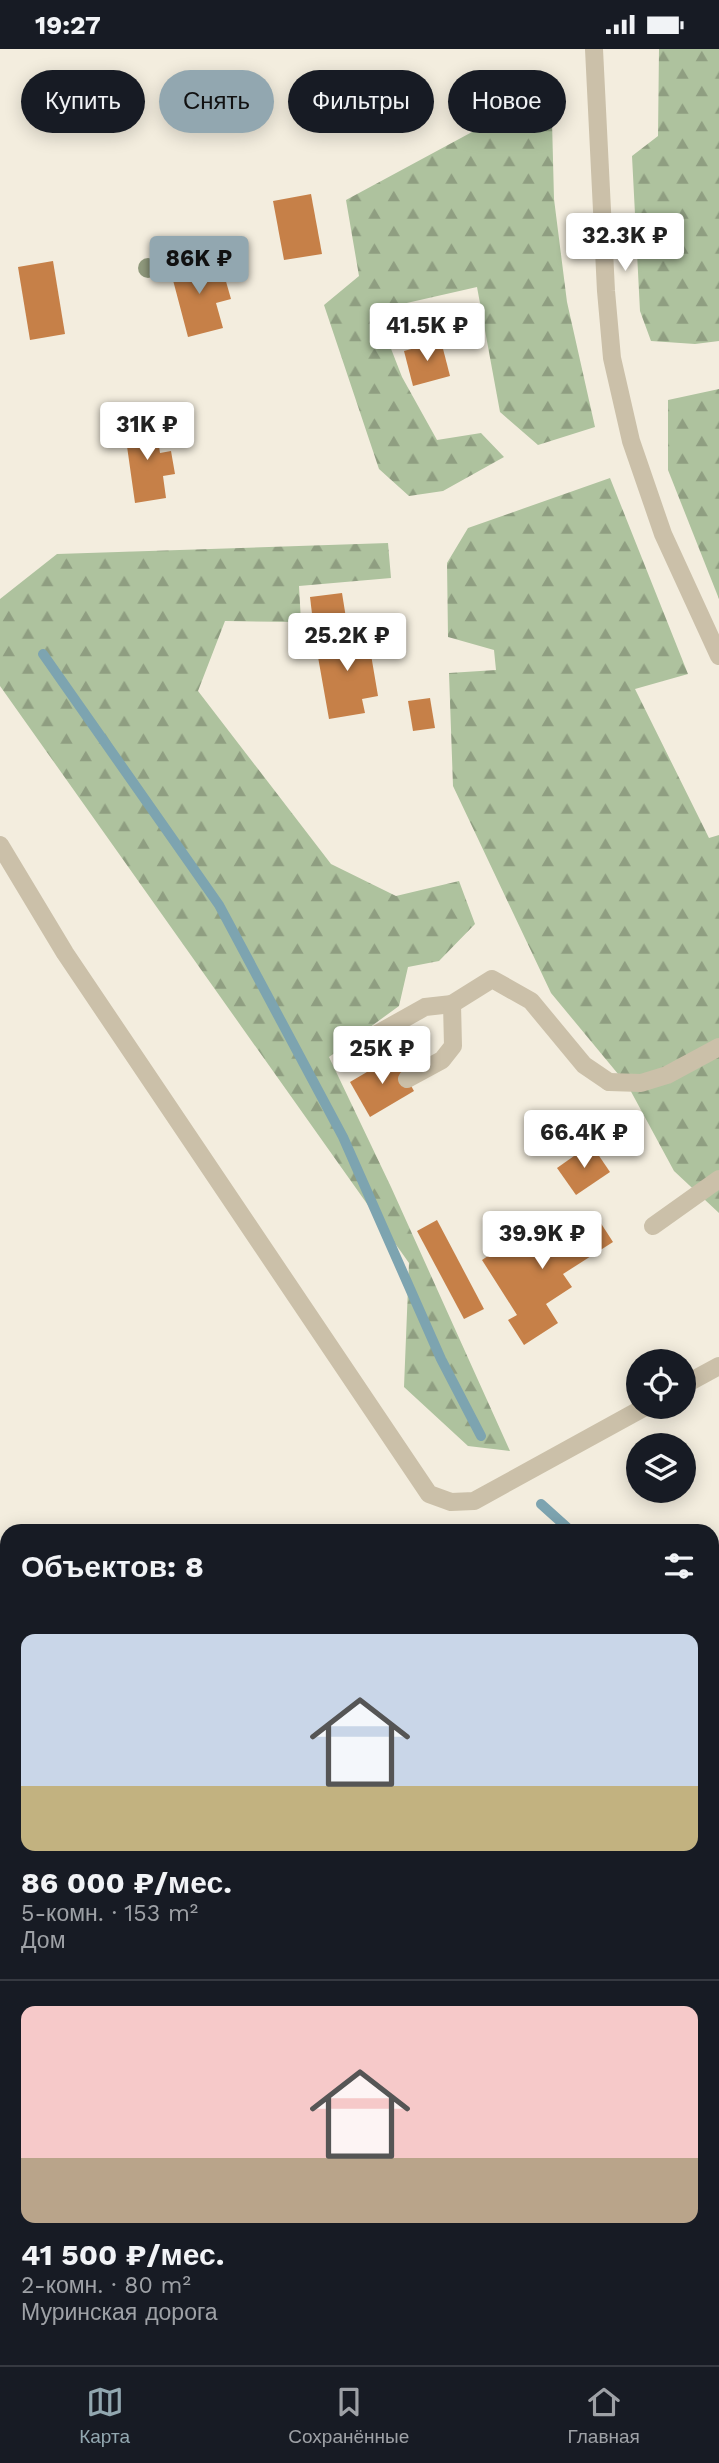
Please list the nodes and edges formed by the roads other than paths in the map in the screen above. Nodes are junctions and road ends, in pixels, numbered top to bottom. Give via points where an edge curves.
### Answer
1 (594, 49) edge
2 (719, 656) edge
3 (0, 845) edge
4 (452, 1004) junction
5 (360, 1044) dead end
6 (719, 1047) edge
7 (407, 1079) dead end
8 (719, 1179) edge
9 (653, 1226) dead end
10 (719, 1366) edge
11 (696, 1378) edge
12 (626, 1417) edge

1 - 2 street via 612,358 631,441 663,534
3 - 12 street via 65,953 429,1494 451,1502 474,1501
4 - 5 street via 425,1007
4 - 6 street via 492,979 531,1001 583,1065 609,1082 641,1083 667,1075
4 - 7 street via 453,1046 442,1060
8 - 9 street
10 - 11 street

